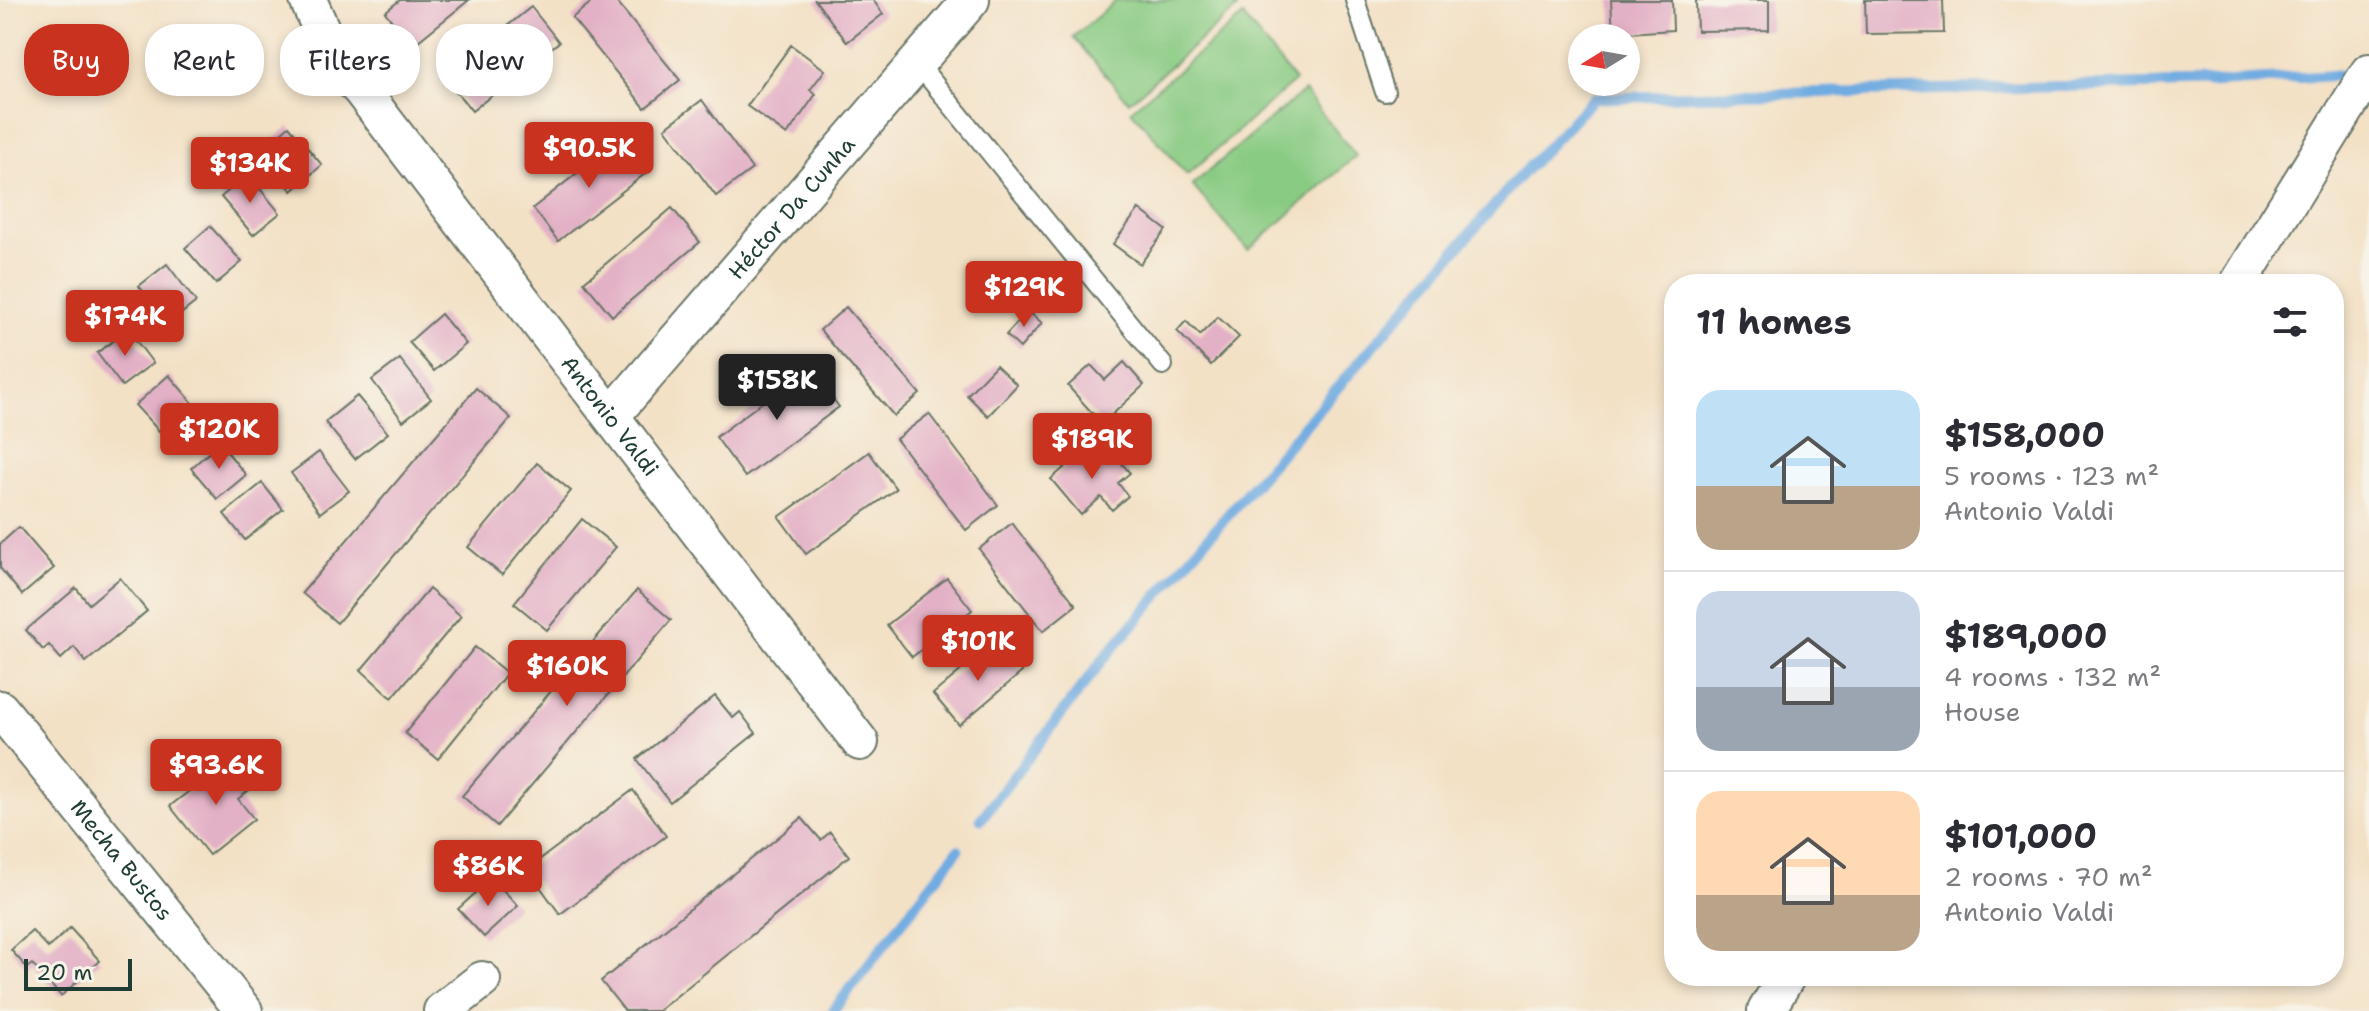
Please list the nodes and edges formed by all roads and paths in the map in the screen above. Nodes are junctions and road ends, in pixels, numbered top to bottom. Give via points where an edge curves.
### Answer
1 (308, 0) edge
2 (971, 0) edge
3 (1355, 0) edge
4 (918, 64) junction
5 (1385, 92) dead end
6 (2362, 94) edge
7 (2245, 274) edge
8 (1163, 365) dead end
9 (612, 415) junction
10 (0, 709) edge
11 (860, 742) dead end
12 (482, 980) dead end
13 (1781, 986) edge
14 (244, 1011) edge
15 (442, 1011) edge
16 (1766, 1011) edge

1 - 9 street, Antonio Valdi via 337,65
2 - 4 street, Héctor Da Cunha
3 - 5 lane
4 - 8 lane
4 - 9 street, Héctor Da Cunha
6 - 7 street
9 - 11 street, Antonio Valdi
10 - 14 street, Mecha Bustos
12 - 15 street
13 - 16 street

